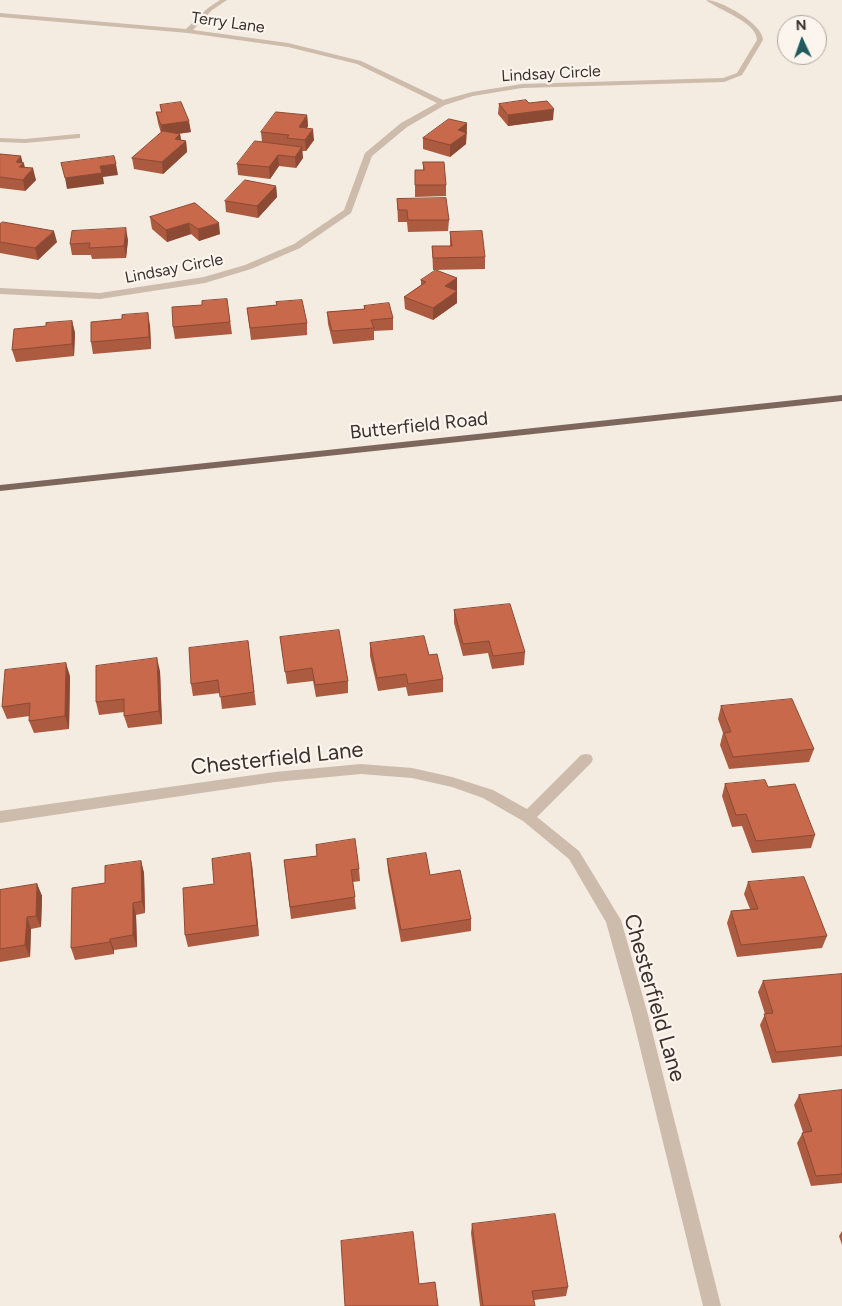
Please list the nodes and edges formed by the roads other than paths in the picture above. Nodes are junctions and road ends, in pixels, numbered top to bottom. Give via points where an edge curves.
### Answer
1 (224, 0) edge
2 (709, 0) edge
3 (0, 15) edge
4 (188, 31) junction
5 (442, 103) junction
6 (77, 136) dead end
7 (0, 140) edge
8 (0, 291) edge
9 (842, 398) edge
10 (0, 488) edge
11 (586, 759) dead end
12 (0, 817) edge
13 (528, 817) junction
14 (712, 1306) edge

1 - 4 street via 210,8
2 - 5 street, Lindsay Circle via 750,23 760,35 744,70 733,78 522,86 472,94
3 - 4 street, Terry Lane
4 - 5 street, Terry Lane via 288,46 360,62
5 - 8 street, Lindsay Circle via 404,125 368,155 348,211 297,246 248,267 205,280 100,296
6 - 7 street
9 - 10 main road, Butterfield Road
11 - 13 street
12 - 13 street, Chesterfield Lane via 276,777 361,769 412,773 452,782 488,794
13 - 14 street, Chesterfield Lane via 574,855 613,920 640,1015

